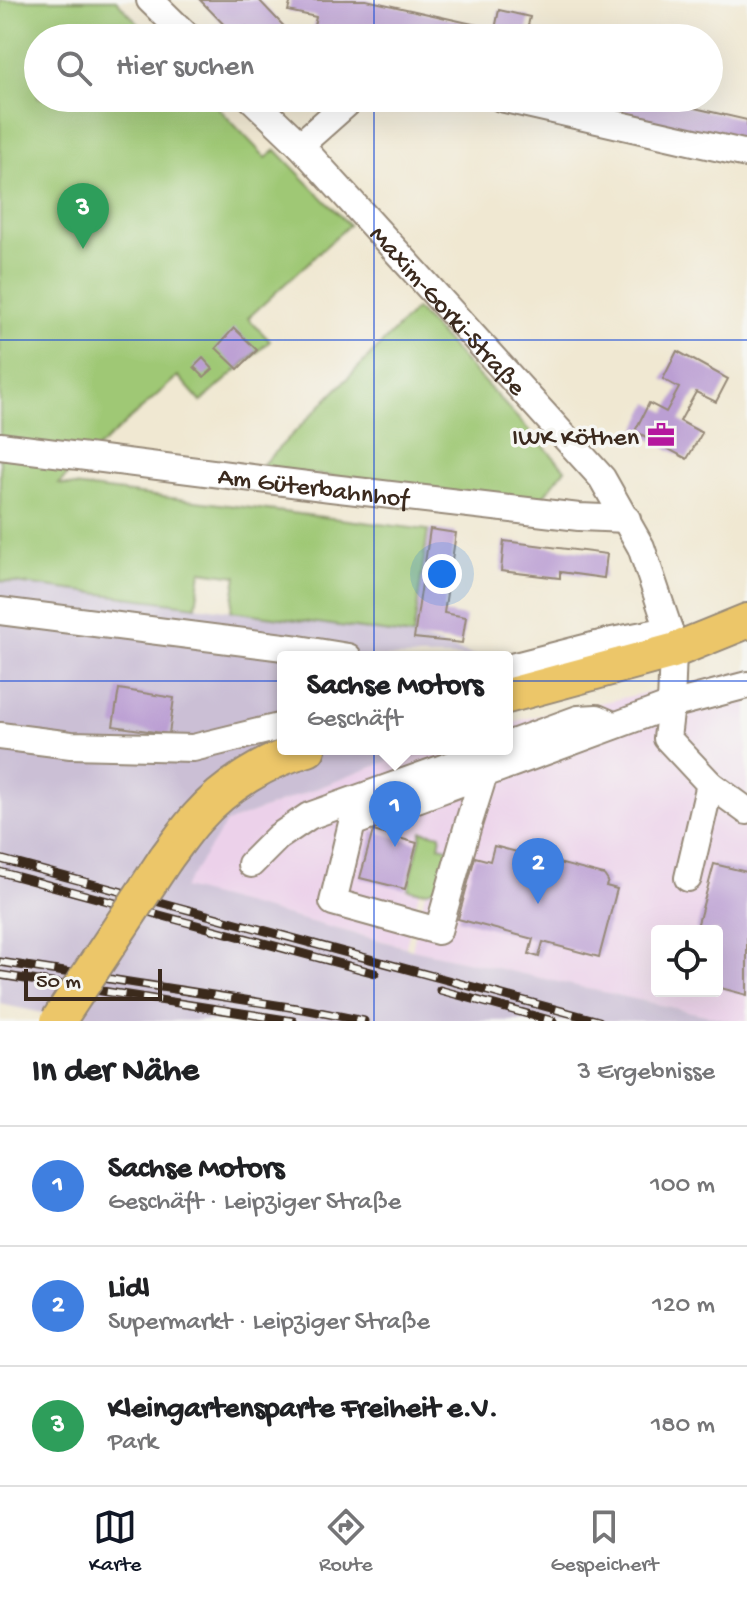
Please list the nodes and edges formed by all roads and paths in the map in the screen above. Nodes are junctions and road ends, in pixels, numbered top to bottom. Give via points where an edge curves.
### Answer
1 (150, 0) edge
2 (175, 24) edge
3 (266, 112) edge
4 (337, 112) edge
5 (563, 112) edge
6 (300, 145) junction
7 (747, 154) edge
8 (0, 446) edge
9 (627, 519) junction
10 (0, 611) edge
11 (747, 621) edge
12 (671, 640) junction
13 (311, 651) edge
14 (513, 666) edge
15 (747, 685) edge
16 (513, 694) edge
17 (671, 705) junction
18 (615, 726) junction
19 (277, 727) edge
20 (0, 736) edge
21 (513, 743) edge
22 (292, 755) edge
23 (479, 755) edge
24 (484, 774) junction
25 (710, 784) junction
26 (747, 811) edge
27 (251, 864) dead end
28 (688, 878) dead end
29 (58, 1021) edge

1 - 2 street
3 - 6 street, Maxim-Gorki-Straße
4 - 6 street
5 - 7 street
6 - 9 street, Maxim-Gorki-Straße via 602,478
8 - 9 street, Am Güterbahnhof
9 - 12 street, Maxim-Gorki-Straße
10 - 13 street
11 - 12 main road
12 - 14 street via 612,641
12 - 16 main road
12 - 17 street
15 - 17 street
17 - 18 street
17 - 25 street via 667,738
18 - 21 street via 597,718 578,719
18 - 24 street
19 - 20 street via 193,748 71,745
22 - 29 main road, bridge via 229,788 197,817
23 - 27 street via 309,816
24 - 24 street via 438,931 333,902 352,823
25 - 26 street
25 - 28 street

